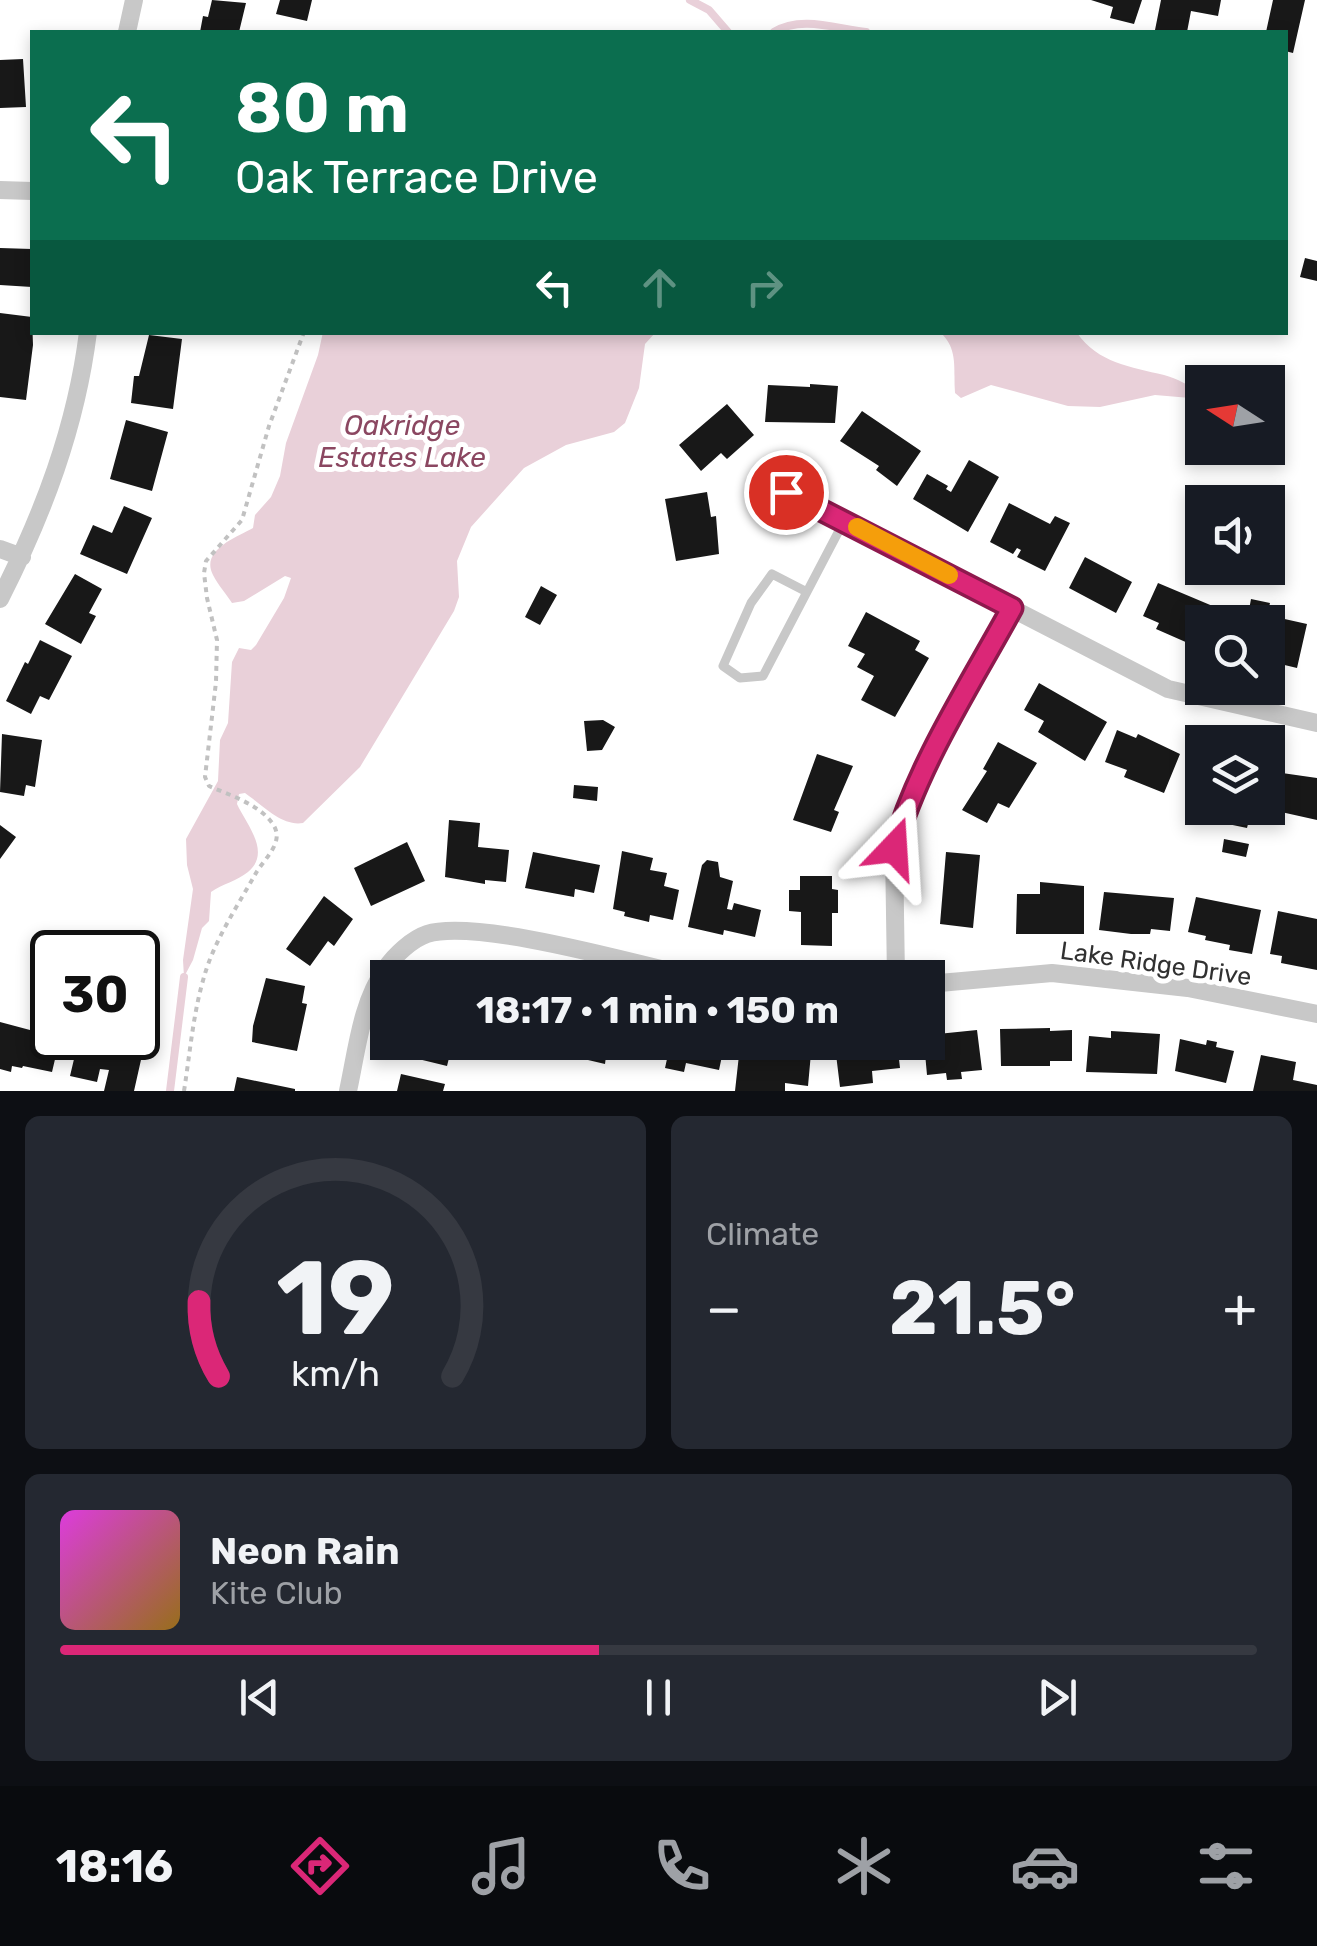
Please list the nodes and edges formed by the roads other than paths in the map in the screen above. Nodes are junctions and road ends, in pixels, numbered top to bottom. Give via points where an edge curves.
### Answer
1 (134, 0) edge
2 (127, 30) edge
3 (0, 190) edge
4 (30, 191) edge
5 (88, 335) edge
6 (786, 492) dead end
7 (844, 520) junction
8 (0, 549) edge
9 (22, 557) junction
10 (805, 592) junction
11 (0, 599) edge
12 (1012, 608) junction
13 (1317, 723) edge
14 (394, 960) edge
15 (617, 960) edge
16 (896, 960) edge
17 (945, 982) edge
18 (370, 1000) edge
19 (1317, 1014) edge
20 (348, 1091) edge

1 - 2 street
3 - 4 street
5 - 9 street via 69,435
6 - 7 street
7 - 10 lane
7 - 12 street
8 - 9 street
9 - 11 street
10 - 10 lane via 763,676 740,678 723,666 772,574
12 - 13 street via 1168,688
12 - 16 street via 902,822 894,848
14 - 15 street via 426,934 490,932
17 - 19 street, Lake Ridge Drive via 1052,973 1188,988
18 - 20 street

